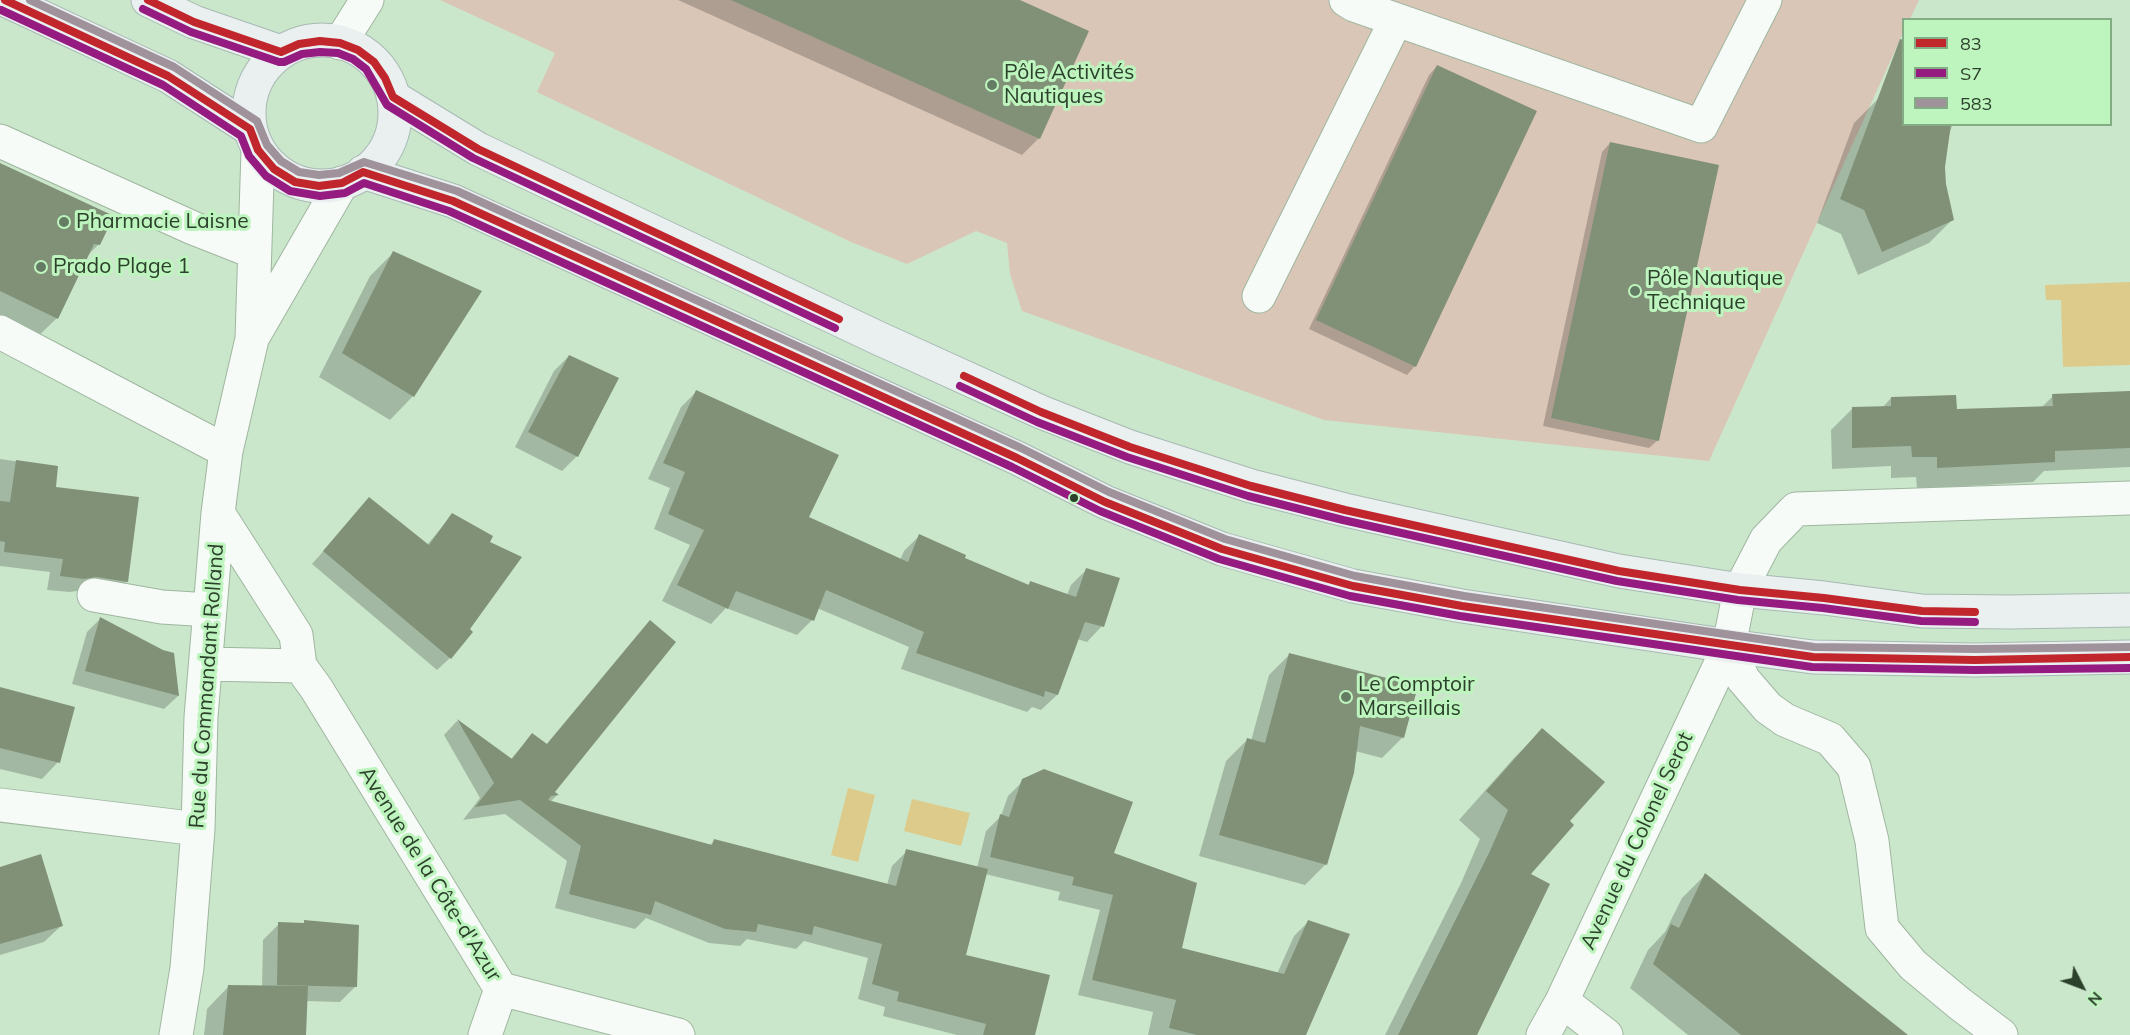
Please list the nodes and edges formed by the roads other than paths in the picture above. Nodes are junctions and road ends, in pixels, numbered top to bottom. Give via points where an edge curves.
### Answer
1 (5, 0) edge
2 (148, 0) edge
3 (367, 0) edge
4 (1346, 0) edge
5 (1765, 0) edge
6 (1396, 20) junction
7 (340, 43) junction
8 (281, 52) junction
9 (393, 97) junction
10 (254, 139) junction
11 (0, 141) edge
12 (353, 178) junction
13 (254, 252) junction
14 (1259, 296) dead end
15 (0, 332) edge
16 (252, 339) junction
17 (226, 451) junction
18 (2130, 498) edge
19 (218, 513) junction
20 (1740, 590) junction
21 (94, 595) dead end
22 (210, 610) junction
23 (2130, 610) edge
24 (1729, 646) junction
25 (2130, 657) edge
26 (206, 664) junction
27 (308, 677) junction
28 (0, 805) edge
29 (198, 829) junction
30 (501, 989) junction
31 (1562, 1001) junction
32 (176, 1035) edge
33 (484, 1035) edge
34 (678, 1035) edge
35 (1543, 1035) edge
36 (1606, 1035) edge
37 (2001, 1035) edge

1 - 10 main road via 168,76
2 - 8 main road via 194,22
3 - 7 street
4 - 6 street
5 - 6 street via 1701,126
6 - 14 street
7 - 8 main road via 299,44
7 - 9 main road via 374,62
8 - 10 main road via 265,67 254,86 249,107
9 - 12 main road via 392,131 386,147 377,161
9 - 20 main road via 478,149 878,338 1041,412 1130,447 1251,486 1345,510 1619,571
10 - 12 main road via 274,169 295,182 319,186
10 - 13 street, Rue du Commandant Rolland
11 - 13 street
12 - 16 street, Rue du Commandant Rolland
12 - 24 main road via 453,201 1017,458 1105,502 1222,549 1353,586
13 - 16 street, Rue du Commandant Rolland
15 - 17 street
16 - 17 street, Rue du Commandant Rolland
17 - 19 street, Rue du Commandant Rolland
18 - 20 street, Avenue du Colonel Serot via 1796,509 1766,540
19 - 22 street, Rue du Commandant Rolland
19 - 27 street, Avenue de la Côte-d'Azur via 296,635
20 - 23 main road via 1922,611
20 - 24 street, Avenue du Colonel Serot
21 - 22 street via 162,607
22 - 26 street, Rue du Commandant Rolland
24 - 25 main road via 1824,657
24 - 31 street, Avenue du Colonel Serot
24 - 37 street via 1743,679 1768,708 1785,720 1830,739 1854,767 1872,841 1882,928 1913,965
26 - 27 street
26 - 29 street, Rue du Commandant Rolland
27 - 30 street, Avenue de la Côte-d'Azur
28 - 29 street
29 - 32 street, Rue du Commandant Rolland via 187,968
30 - 33 street
30 - 34 street, Avenue de la Côte-d'Azur
31 - 35 street, Avenue du Colonel Serot
31 - 36 street

